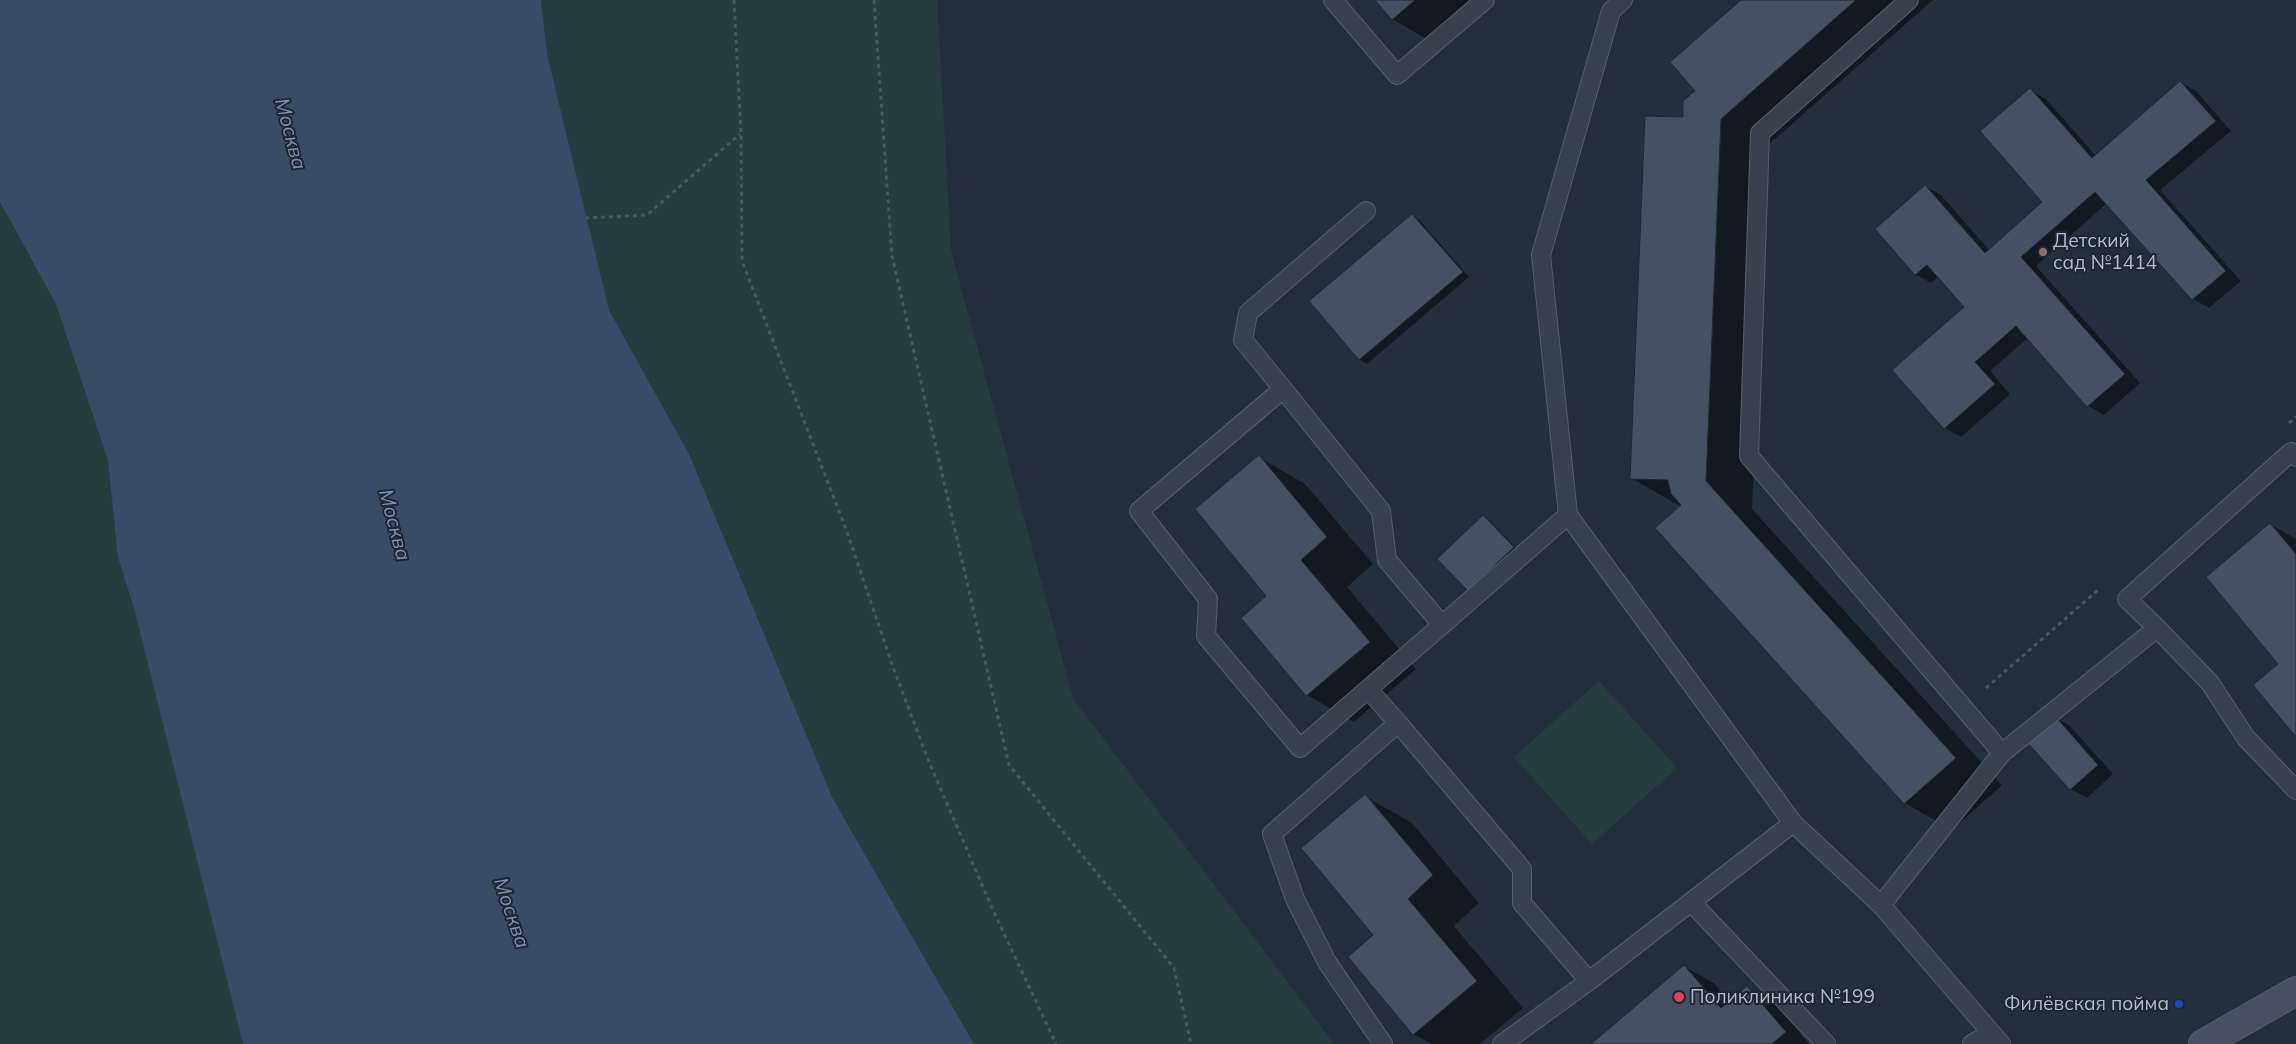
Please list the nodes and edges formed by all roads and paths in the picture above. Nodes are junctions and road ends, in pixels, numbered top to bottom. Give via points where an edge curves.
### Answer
1 (734, 0) edge
2 (874, 0) edge
3 (1333, 0) edge
4 (1485, 0) edge
5 (1909, 0) edge
6 (1612, 4) edge
7 (741, 134) junction
8 (1366, 211) dead end
9 (585, 218) dead end
10 (1283, 389) junction
11 (2296, 458) edge
12 (1568, 515) junction
13 (1442, 625) junction
14 (2157, 628) junction
15 (1368, 689) junction
16 (1398, 723) junction
17 (2002, 754) junction
18 (2296, 790) edge
19 (1793, 823) junction
20 (1691, 902) junction
21 (1881, 905) junction
22 (1589, 981) junction
23 (2296, 991) edge
24 (1996, 1038) edge
25 (1056, 1044) edge
26 (1191, 1044) edge
27 (1383, 1044) edge
28 (1502, 1044) edge
29 (1826, 1044) edge
30 (1972, 1044) edge
31 (2203, 1044) edge

1 - 7 path
2 - 26 path via 892,256 1008,766 1174,968
3 - 4 lane via 1397,75
5 - 17 lane via 1760,133 1749,456
6 - 12 lane via 1541,255
7 - 9 path via 647,215
7 - 25 path via 742,261 846,529 927,757 992,908
8 - 10 lane via 1248,313 1243,340
10 - 13 lane via 1381,511 1387,560
10 - 15 lane via 1139,512 1208,599 1206,636 1300,748
11 - 14 lane via 2291,452 2126,599
12 - 13 lane
12 - 19 lane
13 - 15 lane
14 - 17 lane
14 - 18 lane via 2210,683 2246,738
15 - 16 lane
16 - 22 lane via 1522,869 1522,903
16 - 27 lane via 1272,834 1295,898 1327,962
17 - 21 lane
19 - 20 lane
19 - 21 lane
20 - 22 lane
20 - 29 lane
21 - 24 lane
22 - 28 lane
23 - 31 street
24 - 30 lane

